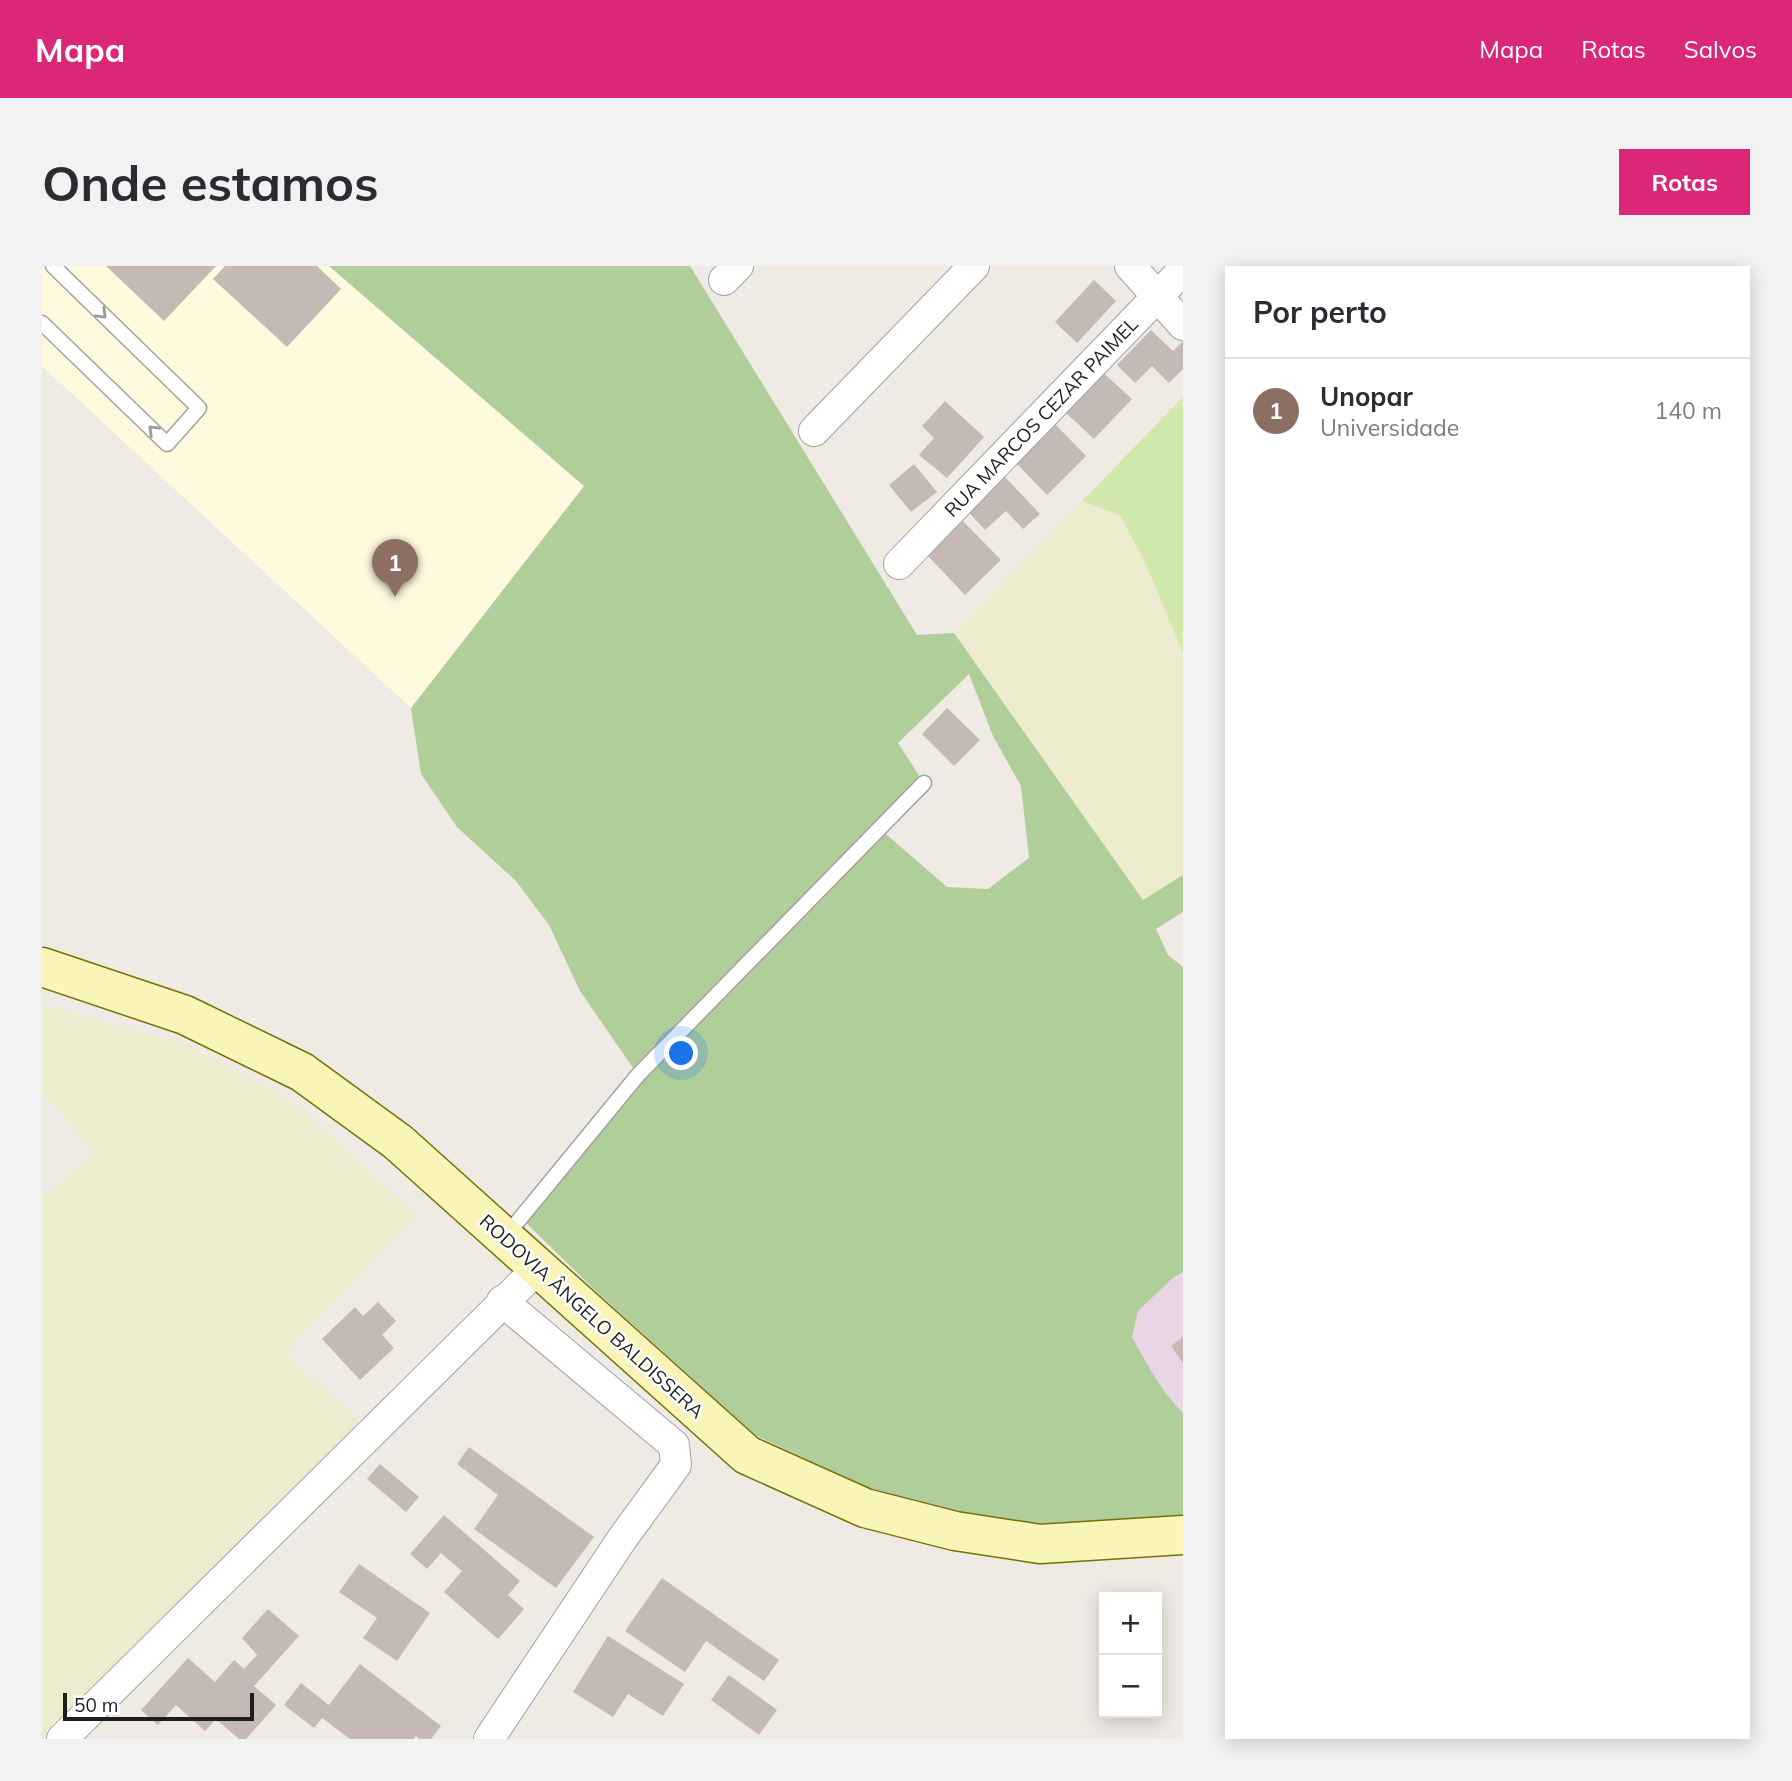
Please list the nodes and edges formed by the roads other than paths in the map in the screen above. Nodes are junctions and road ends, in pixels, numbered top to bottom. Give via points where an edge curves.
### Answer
1 (53, 266) edge
2 (974, 266) edge
3 (1130, 266) edge
4 (1183, 270) edge
5 (1157, 297) junction
6 (42, 323) edge
7 (1183, 325) edge
8 (814, 430) dead end
9 (899, 564) dead end
10 (924, 783) dead end
11 (42, 967) edge
12 (504, 1238) junction
13 (538, 1268) junction
14 (502, 1301) junction
15 (1183, 1535) edge
16 (62, 1739) edge
17 (489, 1739) edge

1 -> 6 lane via 199,408 167,444
2 - 8 street
3 - 5 street
4 - 5 street, RUA MARCOS CEZAR PAIMEL
5 - 7 street
5 - 9 street, RUA MARCOS CEZAR PAIMEL
10 - 12 lane via 638,1075
11 - 12 street, RODOVIA ÂNGELO BALDISSERA via 185,1015 302,1072 398,1142
12 - 13 street, RODOVIA ÂNGELO BALDISSERA
13 - 14 street
13 - 15 street, RODOVIA ÂNGELO BALDISSERA via 747,1455 865,1508 955,1531 1040,1544
14 - 16 street
14 - 17 street via 674,1445 676,1465

